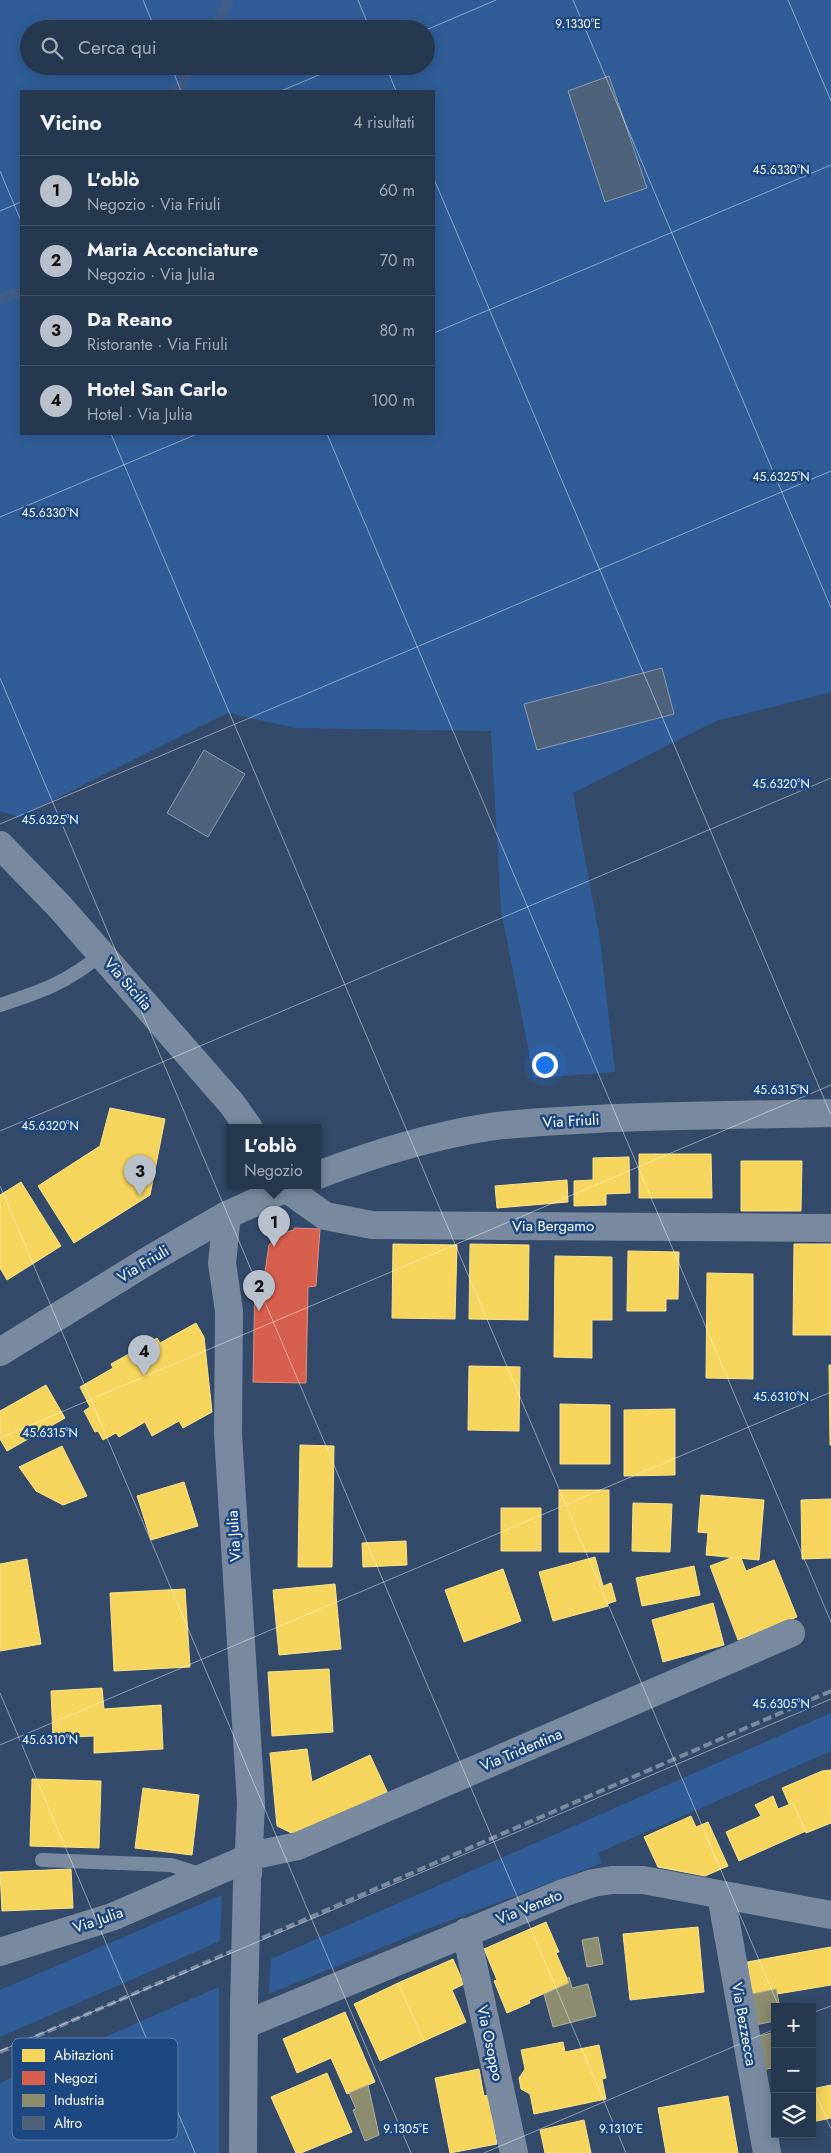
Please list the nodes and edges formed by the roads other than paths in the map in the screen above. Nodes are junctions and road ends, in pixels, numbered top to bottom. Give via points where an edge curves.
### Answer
1 (0, 845) edge
2 (101, 954) junction
3 (0, 1005) edge
4 (831, 1113) edge
5 (246, 1124) edge
6 (321, 1175) edge
7 (282, 1189) edge
8 (289, 1189) edge
9 (227, 1215) junction
10 (831, 1228) edge
11 (0, 1352) edge
12 (791, 1633) dead end
13 (42, 1860) dead end
14 (248, 1870) junction
15 (208, 1876) junction
16 (721, 1895) junction
17 (831, 1915) edge
18 (466, 1932) junction
19 (0, 1952) edge
20 (244, 2015) junction
21 (243, 2153) edge
22 (514, 2153) edge
23 (767, 2153) edge

1 - 2 street, Via Sicilia
2 - 3 lane via 50,988
2 - 5 street, Via Sicilia
4 - 6 street, Via Friuli via 642,1117 489,1127 418,1143
7 - 9 street, Via Friuli
8 - 10 street, Via Bergamo via 325,1216 372,1225
9 - 11 street, Via Friuli
9 - 14 street, Via Julia via 222,1263 229,1311 228,1434 251,1803
12 - 14 street, Via Tridentina
13 - 15 lane via 171,1865
14 - 15 street, Via Julia
14 - 20 street, Via Julia, bridge
15 - 19 street, Via Julia via 112,1917
16 - 17 street, Via Veneto
16 - 18 street, Via Veneto via 643,1880 612,1880 572,1889
16 - 23 street, Via Bezzecca
18 - 20 street, Via Veneto
18 - 22 street, Via Osoppo
20 - 21 street, Via Julia

